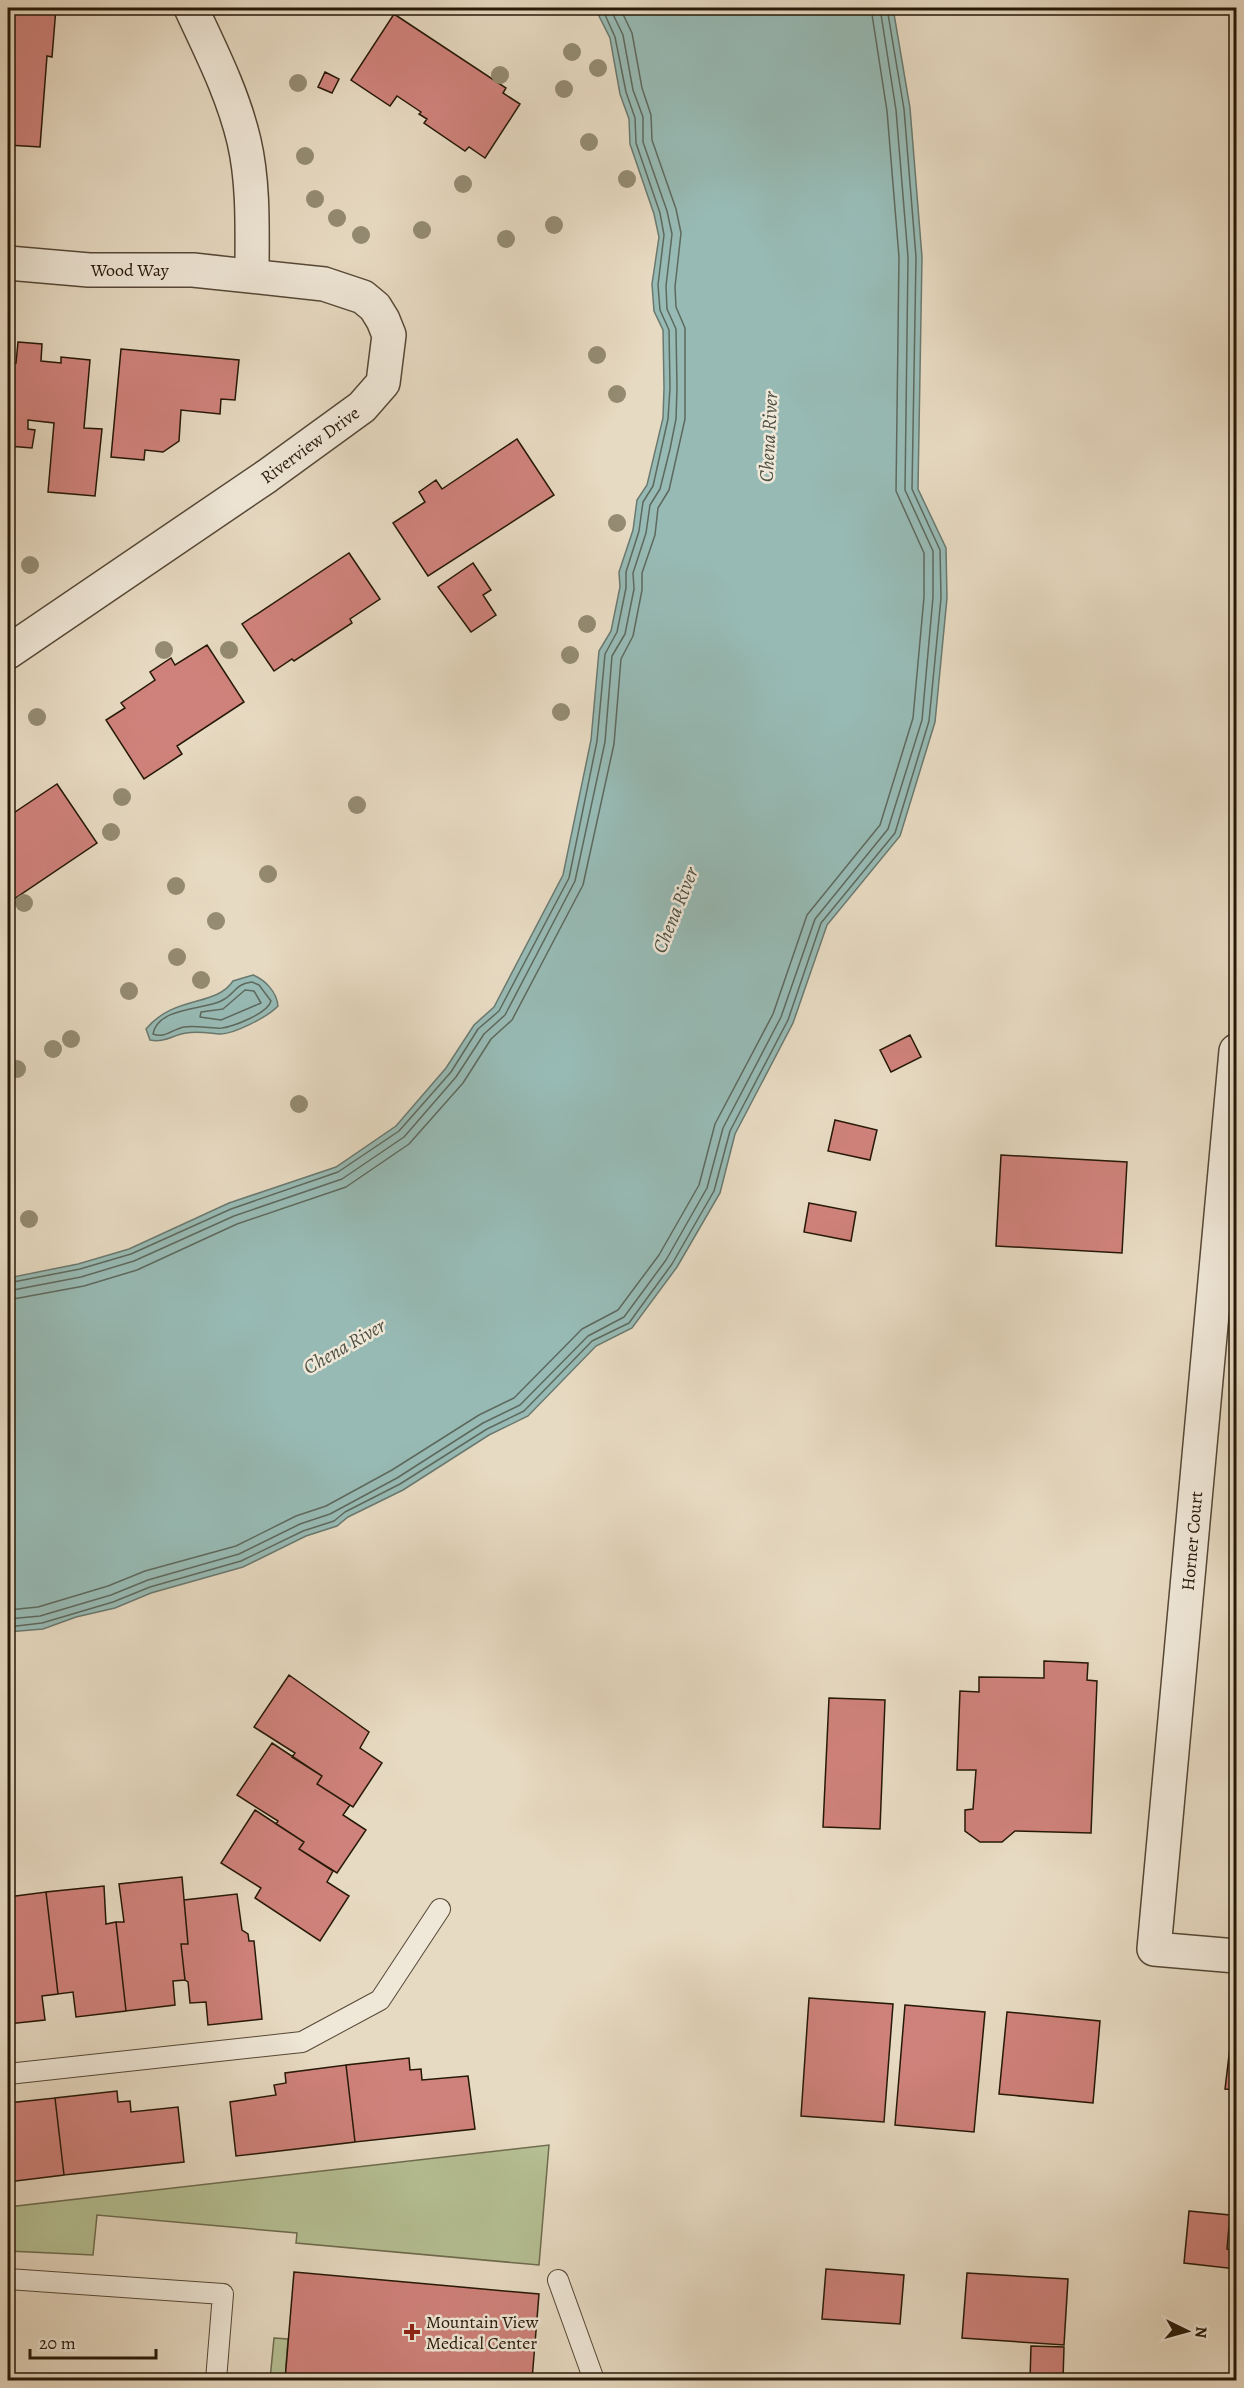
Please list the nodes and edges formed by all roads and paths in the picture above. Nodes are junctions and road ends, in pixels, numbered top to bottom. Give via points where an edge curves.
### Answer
1 (191, 8) edge
2 (8, 263) edge
3 (252, 274) junction
4 (8, 652) edge
5 (1236, 1052) edge
6 (1226, 1284) edge
7 (440, 1909) dead end
8 (1236, 1956) edge
9 (8, 2074) edge
10 (8, 2279) edge
11 (558, 2280) dead end
12 (216, 2380) edge
13 (594, 2380) edge

1 - 3 street via 223,75 244,142 251,196
2 - 3 street, Wood Way via 89,270
3 - 4 street, Riverview Drive via 324,284 363,297 384,320 388,335 383,382 362,407 286,463
5 - 6 street, Horner Court
6 - 8 street, Horner Court via 1154,1949
7 - 9 lane via 380,2001 302,2042
10 - 12 lane via 223,2294
11 - 13 lane

